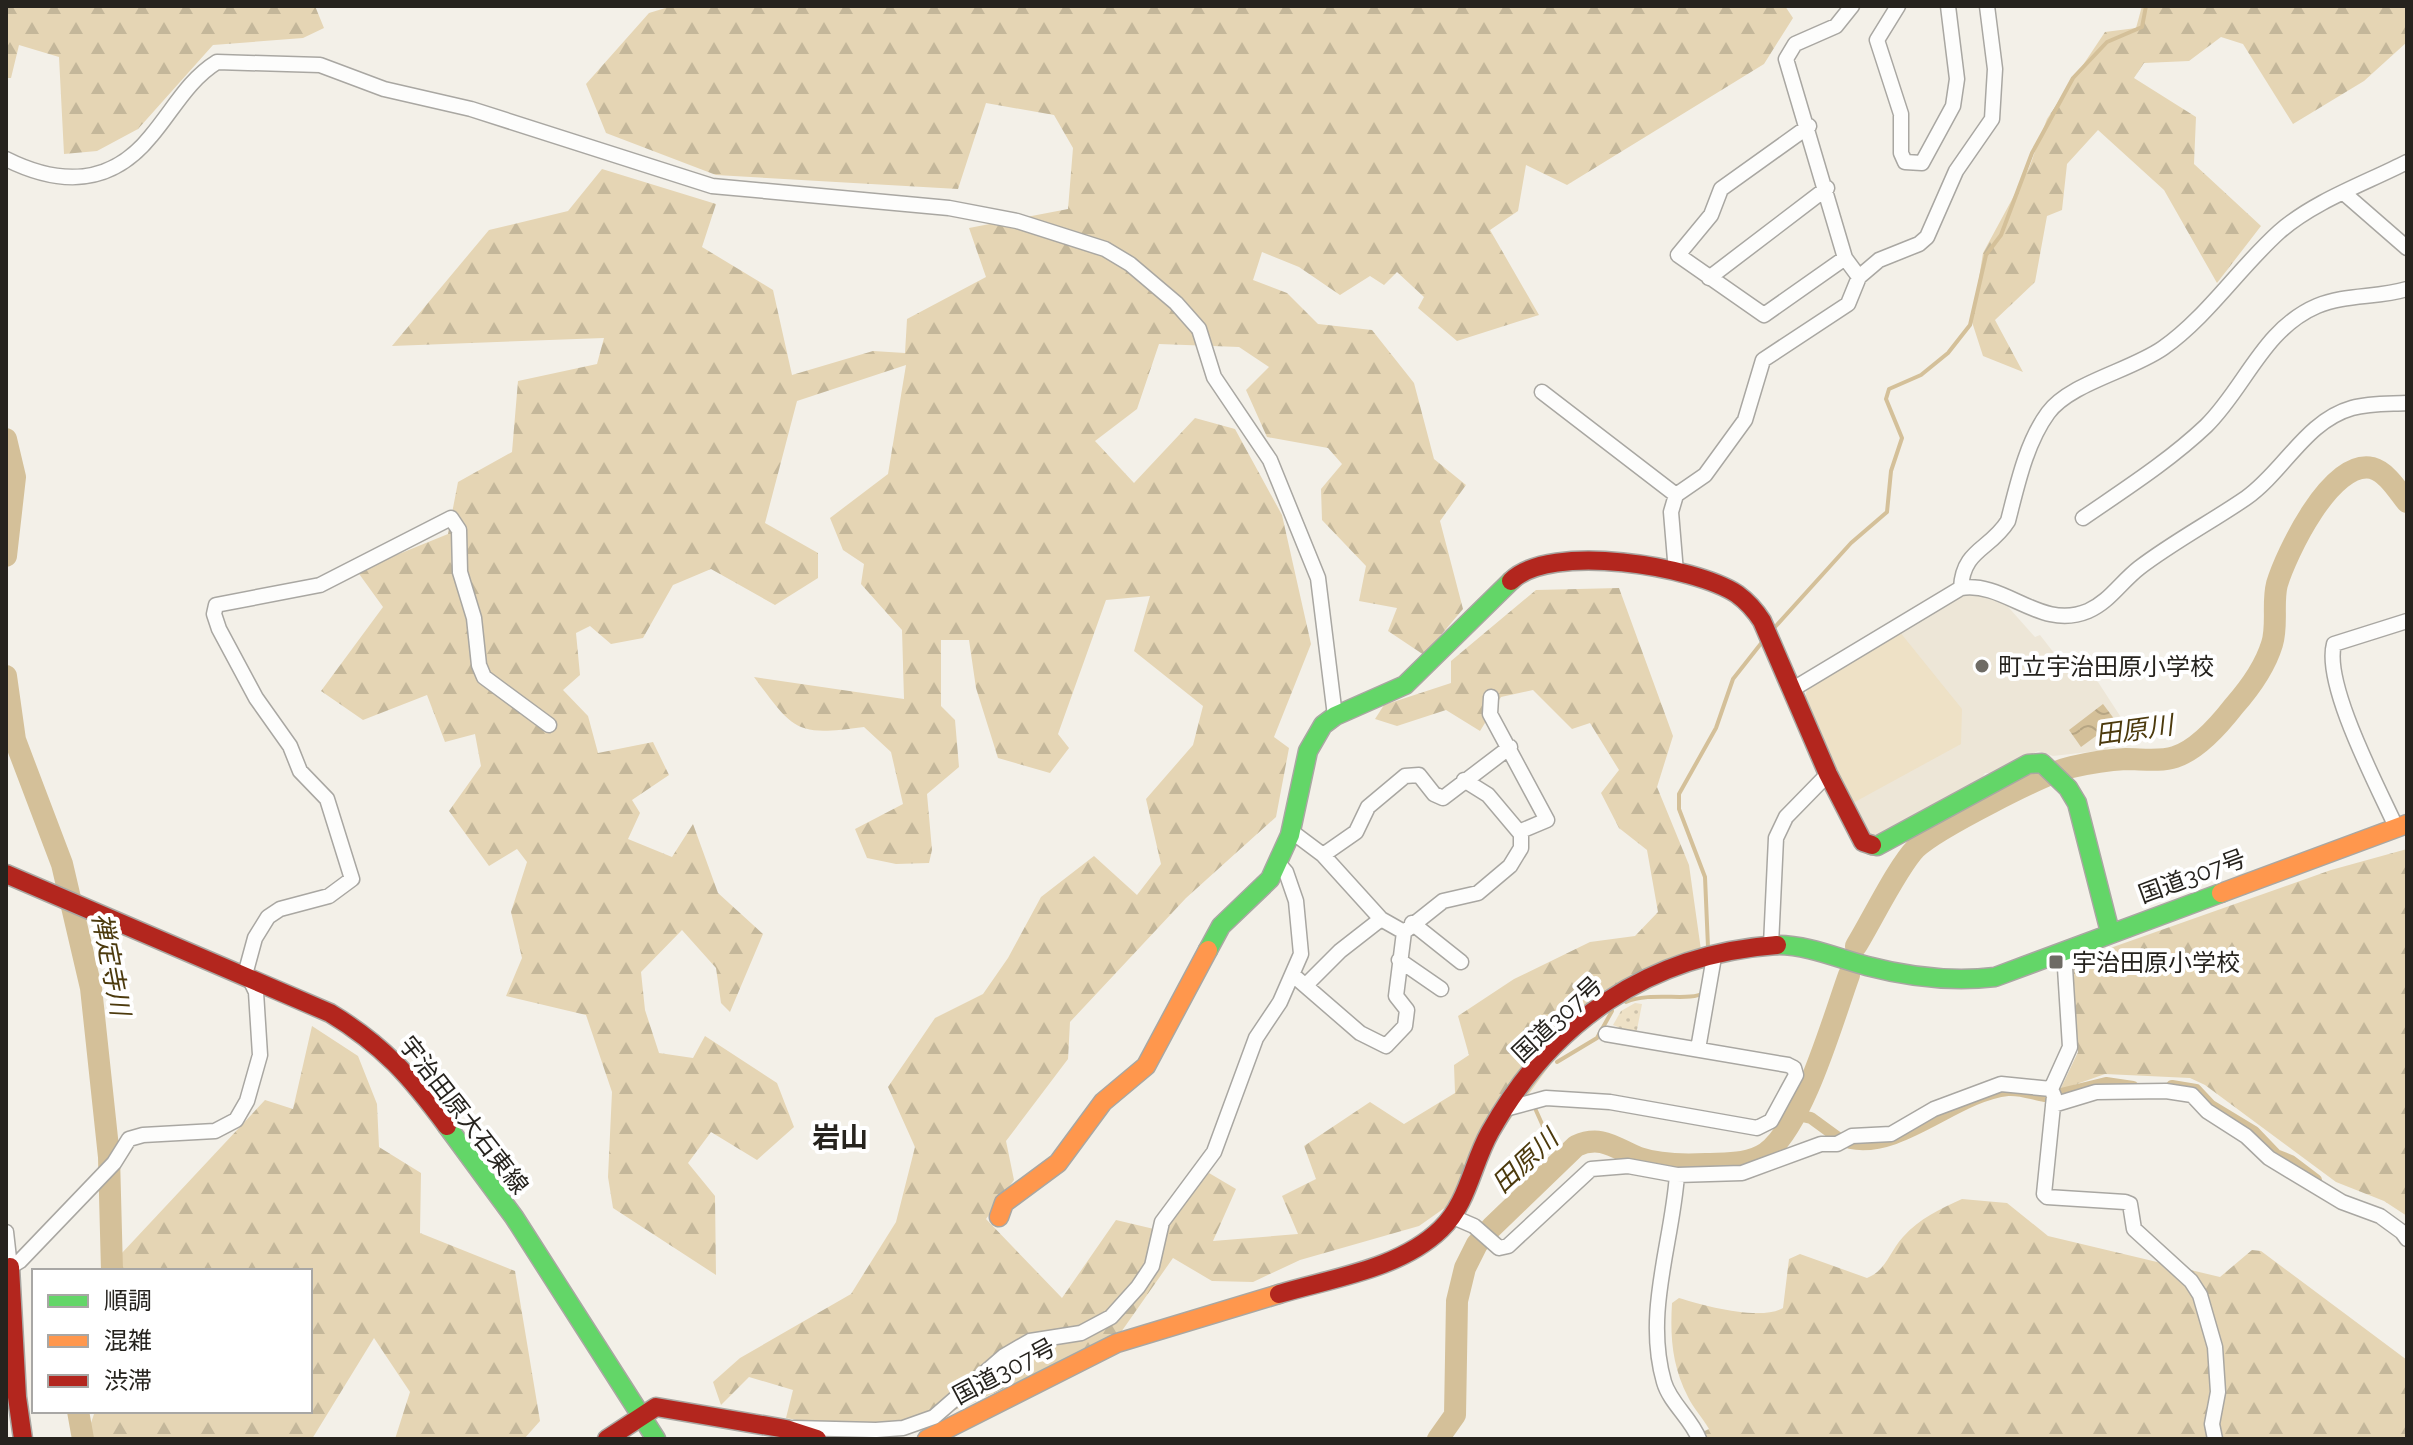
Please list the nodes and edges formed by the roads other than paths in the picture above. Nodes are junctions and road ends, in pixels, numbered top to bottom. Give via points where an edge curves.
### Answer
1 (1852, 6) edge
2 (1898, 6) edge
3 (1948, 6) edge
4 (1987, 6) edge
5 (1809, 126) junction
6 (6, 159) edge
7 (2407, 162) edge
8 (1827, 188) junction
9 (2345, 194) junction
10 (2407, 248) edge
11 (1845, 258) junction
12 (1859, 277) junction
13 (1709, 278) junction
14 (2407, 289) edge
15 (1542, 392) dead end
16 (2407, 403) edge
17 (1676, 495) junction
18 (2083, 518) dead end
19 (1676, 572) junction
20 (1961, 588) junction
21 (2407, 621) edge
22 (1793, 689) junction
23 (1491, 697) dead end
24 (1335, 716) junction
25 (549, 725) dead end
26 (1510, 747) junction
27 (1828, 774) junction
28 (1464, 780) junction
29 (2402, 825) edge
30 (1291, 831) junction
31 (1520, 833) junction
32 (1323, 855) junction
33 (1279, 864) junction
34 (6, 874) edge
35 (1381, 919) junction
36 (1408, 928) junction
37 (2110, 932) junction
38 (1771, 945) junction
39 (2064, 952) junction
40 (1714, 957) junction
41 (1399, 960) junction
42 (1461, 962) dead end
43 (1293, 975) junction
44 (250, 980) junction
45 (1307, 984) junction
46 (1441, 989) dead end
47 (1606, 1034) dead end
48 (1698, 1049) junction
49 (2051, 1089) junction
50 (2053, 1105) junction
51 (1514, 1107) junction
52 (1677, 1175) junction
53 (999, 1217) dead end
54 (1453, 1217) junction
55 (6, 1232) edge
56 (2407, 1239) edge
57 (10, 1267) junction
58 (641, 1414) junction
59 (786, 1429) junction
60 (23, 1439) edge
61 (607, 1439) edge
62 (656, 1439) edge
63 (817, 1439) edge
64 (927, 1439) edge
65 (1699, 1439) edge
66 (2215, 1439) edge

1 - 5 street via 1836,26 1795,44 1786,59
2 - 3 street via 1877,40 1901,114 1901,153 1905,162 1914,164 1922,163 1953,106 1957,79
4 - 12 street via 1995,69 1992,119 1956,171 1927,237 1879,260
5 - 8 street
5 - 13 street via 1721,189 1711,215 1678,255
6 - 24 street via 62,179 105,171 140,149 188,86 217,62 320,65 384,89 471,109 712,186 949,208 1017,221 1105,249 1176,303 1199,329 1214,377 1270,460 1318,578
7 - 9 street
8 - 11 street
8 - 13 street
9 - 10 street
9 - 20 street via 2281,230 2169,343 2144,361 2063,397 2034,440 2008,521 1968,559
11 - 12 street
11 - 13 street via 1764,315
12 - 17 street via 1848,304 1763,360 1745,420 1705,475
14 - 18 street via 2317,306 2290,323 2265,347 2205,427
15 - 17 street
16 - 20 street via 2354,407 2321,423 2249,496 2139,568 2086,612 2043,614 1983,587
17 - 19 street via 1671,512
19 - 22 main road via 1734,592 1751,605
19 - 24 main road via 1623,560 1542,564 1517,575 1405,685
20 - 22 street
21 - 29 street via 2334,644 2330,658 2351,726
22 - 27 main road
23 - 26 street via 1490,714
24 - 30 main road via 1323,725 1308,751
25 - 44 street via 484,677 460,572 459,530 451,518 320,585 216,605 219,629 256,698 290,746 300,771 327,799 352,879 329,896 268,917 255,938 246,971
26 - 28 street
26 - 31 street via 1547,820
27 - 37 main road via 1863,842 1874,847 2038,762 2053,773 2080,810
27 - 38 street via 1786,817 1776,838
28 - 31 street via 1488,795
28 - 32 street via 1439,798 1419,775 1405,776 1368,807 1356,832
29 - 37 main road, 国道307号
30 - 32 street
30 - 33 main road
31 - 36 street via 1516,860 1489,884 1473,896 1443,901
32 - 35 street
33 - 43 street via 1301,927 1301,954
33 - 53 main road via 1258,893 1221,926 1146,1066 1103,1102 1058,1163 1004,1203
34 - 44 main road, 宇治田原大石東線
35 - 36 street
35 - 45 street
36 - 41 street
36 - 42 street
37 - 39 main road, 国道307号
38 - 39 main road, 国道307号 via 1952,980 1995,977
38 - 40 main road, 国道307号
39 - 49 street via 2070,1047
40 - 48 street
40 - 51 main road, 国道307号 via 1632,985 1600,1006 1533,1068
41 - 45 street via 1396,996 1409,1016 1386,1046 1360,1033
41 - 46 street
43 - 45 street
43 - 59 street via 1256,1038 1214,1152 1162,1222 1152,1266 1111,1317 1081,1333 1030,1341 1004,1356 934,1417 876,1430
44 - 57 street via 256,992 260,1055 236,1120 215,1131 129,1139 95,1183
44 - 58 main road, 宇治田原大石東線 via 330,1013 370,1037 401,1066 514,1217
47 - 48 street
48 - 51 street via 1794,1068 1796,1075 1765,1127 1610,1102 1539,1099
49 - 50 street
49 - 52 street via 2001,1084 1934,1109 1891,1134 1821,1144 1742,1173
50 - 56 street via 2096,1092 2192,1095 2269,1158 2342,1202 2380,1216
50 - 66 street via 2044,1194 2130,1204 2134,1229 2200,1295 2215,1347
51 - 54 main road, 国道307号 via 1492,1128
52 - 54 street via 1628,1166 1591,1169 1508,1246 1499,1248 1474,1226
52 - 65 street via 1658,1297 1657,1353 1665,1386
54 - 64 main road, 国道307号 via 1401,1257 1117,1343
55 - 57 street
57 - 60 main road
58 - 59 main road via 656,1407
58 - 61 main road
58 - 62 main road, 宇治田原大石東線
59 - 63 main road

